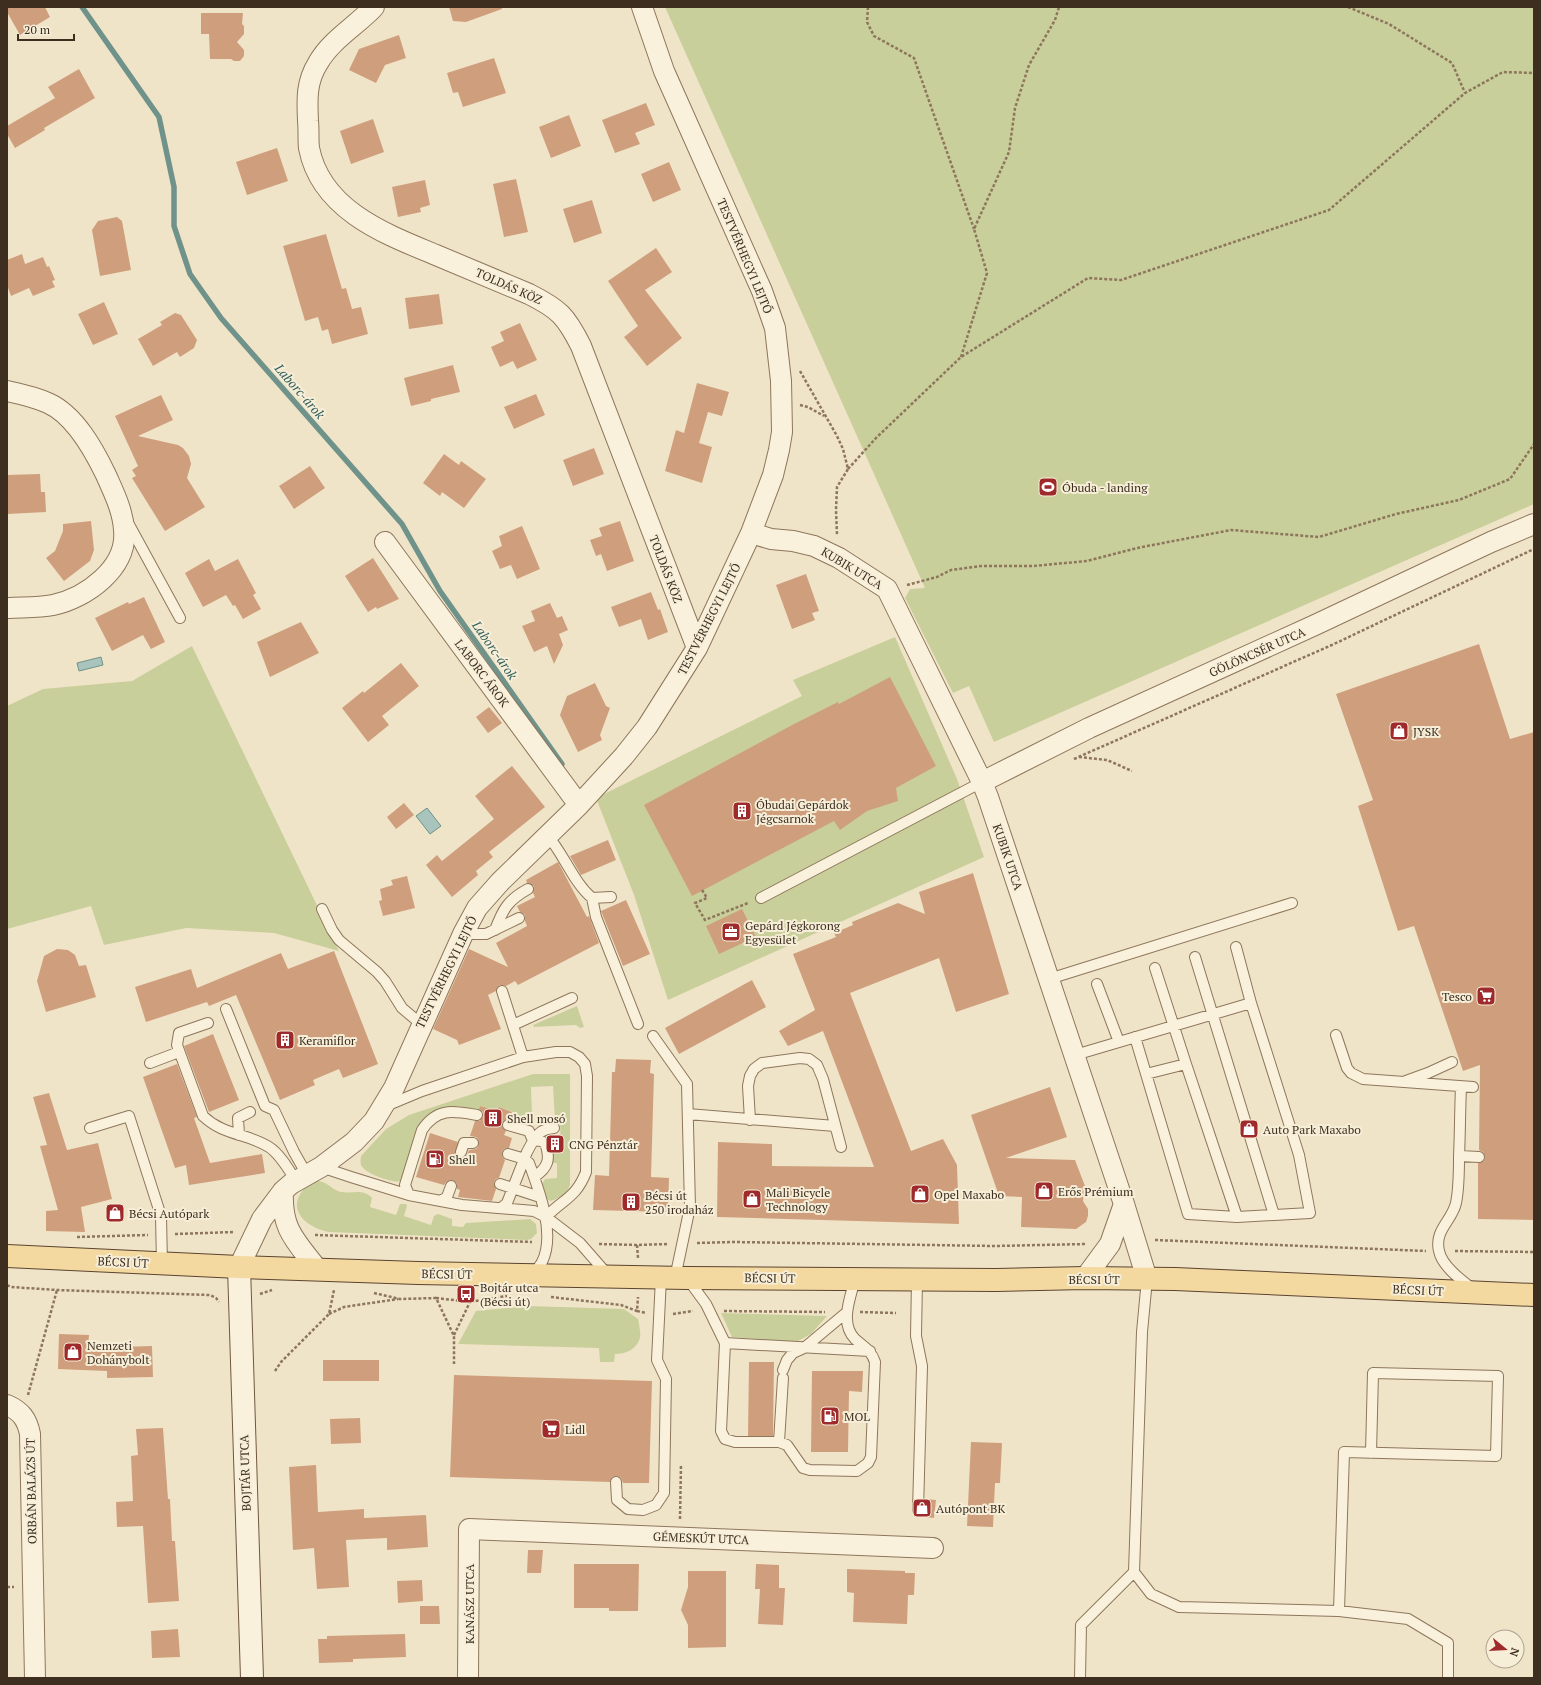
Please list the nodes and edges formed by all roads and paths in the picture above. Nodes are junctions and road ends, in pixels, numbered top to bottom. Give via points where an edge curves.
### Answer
1 (374, 7) edge
2 (642, 7) edge
3 (868, 7) edge
4 (1059, 7) edge
5 (1348, 7) edge
6 (1534, 73) edge
7 (1465, 93) junction
8 (974, 229) junction
9 (961, 357) junction
10 (800, 370) dead end
11 (7, 391) edge
12 (782, 404) junction
13 (825, 416) junction
14 (1534, 444) edge
15 (848, 469) junction
16 (120, 507) junction
17 (1534, 524) edge
18 (751, 533) junction
19 (385, 542) dead end
20 (1534, 549) edge
21 (839, 558) junction
22 (887, 590) junction
23 (7, 608) edge
24 (180, 618) dead end
25 (697, 648) junction
26 (1079, 757) junction
27 (1072, 760) dead end
28 (1132, 771) dead end
29 (982, 782) junction
30 (579, 805) junction
31 (547, 835) junction
32 (528, 889) dead end
33 (702, 890) dead end
34 (611, 896) dead end
35 (592, 898) junction
36 (761, 898) joint
37 (1292, 903) dead end
38 (322, 909) dead end
39 (520, 918) dead end
40 (495, 930) junction
41 (463, 934) junction
42 (1236, 947) dead end
43 (1196, 957) dead end
44 (1155, 968) dead end
45 (1049, 979) junction
46 (1097, 984) dead end
47 (502, 991) dead end
48 (572, 998) dead end
49 (1251, 1003) junction
50 (226, 1009) dead end
51 (1213, 1014) junction
52 (208, 1023) dead end
53 (421, 1024) junction
54 (638, 1024) dead end
55 (513, 1025) junction
56 (1174, 1026) junction
57 (1336, 1035) dead end
58 (653, 1036) dead end
59 (1135, 1037) junction
60 (1119, 1042) junction
61 (179, 1052) junction
62 (1075, 1055) junction
63 (523, 1056) junction
64 (1452, 1062) dead end
65 (150, 1063) dead end
66 (1186, 1064) junction
67 (1146, 1074) junction
68 (1400, 1083) junction
69 (1461, 1087) junction
70 (1473, 1087) dead end
71 (382, 1108) junction
72 (250, 1112) dead end
73 (688, 1114) junction
74 (476, 1115) dead end
75 (750, 1120) junction
76 (508, 1125) dead end
77 (836, 1126) junction
78 (90, 1128) dead end
79 (554, 1128) dead end
80 (239, 1135) junction
81 (533, 1141) junction
82 (473, 1143) dead end
83 (841, 1147) dead end
84 (461, 1152) dead end
85 (508, 1154) dead end
86 (1460, 1156) junction
87 (1479, 1157) dead end
88 (525, 1159) junction
89 (534, 1177) junction
90 (302, 1178) junction
91 (500, 1184) dead end
92 (450, 1186) dead end
93 (514, 1187) junction
94 (409, 1195) junction
95 (540, 1197) junction
96 (441, 1201) junction
97 (1124, 1204) junction
98 (502, 1208) junction
99 (1274, 1215) junction
100 (546, 1216) junction
101 (1237, 1217) junction
102 (254, 1233) junction
103 (290, 1234) junction
104 (161, 1235) junction
105 (76, 1237) dead end
106 (1135, 1240) junction
107 (547, 1242) junction
108 (580, 1243) junction
109 (682, 1244) junction
110 (1110, 1244) junction
111 (1439, 1251) junction
112 (1534, 1252) edge
113 (7, 1256) edge
114 (162, 1264) junction
115 (239, 1267) junction
116 (318, 1270) junction
117 (532, 1276) junction
118 (610, 1277) junction
119 (674, 1278) junction
120 (1085, 1278) junction
121 (855, 1279) junction
122 (917, 1279) junction
123 (1147, 1279) junction
124 (334, 1289) dead end
125 (57, 1290) dead end
126 (1478, 1293) junction
127 (1534, 1295) edge
128 (400, 1299) dead end
129 (470, 1302) dead end
130 (637, 1311) dead end
131 (710, 1311) junction
132 (847, 1312) junction
133 (896, 1313) dead end
134 (329, 1314) junction
135 (659, 1317) junction
136 (454, 1336) dead end
137 (725, 1343) junction
138 (804, 1348) junction
139 (870, 1351) junction
140 (274, 1371) dead end
141 (15, 1410) edge
142 (779, 1442) junction
143 (1371, 1453) junction
144 (681, 1464) dead end
145 (616, 1482) dead end
146 (918, 1510) dead end
147 (469, 1529) joint
148 (680, 1537) junction
149 (933, 1548) dead end
150 (1134, 1572) junction
151 (1339, 1611) junction
152 (35, 1678) edge
153 (252, 1678) edge
154 (468, 1678) edge
155 (1080, 1678) edge
156 (1448, 1678) edge

1 - 25 street, TOLDÁS KÖZ via 326,52 311,76 306,105 309,148 319,174 334,196 353,215 374,228 548,303 568,322 584,354
2 - 12 street, TESTVÉRHEGYI LEJTŐ via 664,71 770,313 775,328
3 - 8 path via 867,22 874,36 914,58
4 - 8 path via 1056,20 1029,65 1015,108 1009,152
5 - 7 path via 1389,24 1452,63
6 - 7 path via 1504,72
7 - 9 path via 1329,210 1121,280 1088,278
8 - 9 path via 987,273
9 - 15 path via 876,438
10 - 13 path
11 - 16 street via 49,403 70,420 97,456
12 - 13 path via 808,408
12 - 18 street, TESTVÉRHEGYI LEJTŐ via 782,432 773,475
13 - 15 path via 843,449
14 - 22 path via 1510,479 1459,500 1396,514 1319,537 1231,530 1137,548 1087,561 1033,566 981,566 951,570 937,577
15 - 21 path via 837,487
16 - 23 street via 124,547 95,587 72,600 51,605
16 - 24 lane
17 - 29 street, GÖLÖNCSÉR UTCA via 1089,728
18 - 21 street, KUBIK UTCA via 814,546
18 - 25 street, TESTVÉRHEGYI LEJTŐ
19 - 30 street, LABORC ÁROK
20 - 26 path via 1334,644
21 - 22 street, KUBIK UTCA
22 - 29 street, KUBIK UTCA
25 - 30 street, TESTVÉRHEGYI LEJTŐ via 647,727
26 - 27 path
26 - 28 path via 1107,760
29 - 36 lane
29 - 45 street, KUBIK UTCA
30 - 31 street, TESTVÉRHEGYI LEJTŐ
31 - 35 lane via 584,891
31 - 41 street, TESTVÉRHEGYI LEJTŐ via 482,903
32 - 40 lane via 515,896 504,909
33 - 36 path via 707,898 695,903 705,920
34 - 35 lane
35 - 54 lane via 596,917
37 - 45 lane
38 - 53 lane via 339,940 377,972 402,1008
39 - 40 lane
40 - 41 lane via 486,934
41 - 53 street, TESTVÉRHEGYI LEJTŐ
42 - 49 lane
43 - 51 lane
44 - 56 lane
45 - 62 street, KUBIK UTCA
46 - 60 lane
47 - 55 lane
48 - 55 lane
49 - 51 lane
49 - 99 lane via 1299,1155 1310,1213
50 - 90 lane via 265,1106 274,1110 294,1152
51 - 56 lane
51 - 99 lane
52 - 61 lane via 179,1033
53 - 71 street, TESTVÉRHEGYI LEJTŐ via 394,1088
55 - 63 lane
56 - 59 lane
56 - 66 lane
57 - 68 lane via 1351,1073 1363,1079
58 - 73 lane via 687,1084
59 - 60 lane
59 - 67 lane
60 - 62 lane
61 - 65 lane
61 - 80 lane via 203,1116 224,1131
62 - 97 street, KUBIK UTCA
63 - 71 lane via 422,1091
63 - 100 lane via 570,1052 579,1056 585,1064 587,1076 586,1172 571,1197
64 - 68 lane
66 - 67 lane
66 - 101 lane
67 - 101 lane via 1188,1214
68 - 69 lane
69 - 70 lane
69 - 86 lane
71 - 90 street, TESTVÉRHEGYI LEJTŐ via 374,1121 354,1142
72 - 80 lane via 238,1118
73 - 75 lane
73 - 109 lane via 690,1207
74 - 94 lane via 449,1111 427,1122 422,1130 405,1185
75 - 77 lane
75 - 77 lane via 748,1086 754,1069 762,1063 800,1058 809,1059 817,1066
76 - 81 lane via 529,1132
77 - 83 lane
78 - 104 lane via 129,1116 160,1216
79 - 81 lane via 539,1132
80 - 90 lane via 271,1148
81 - 88 lane
81 - 89 lane via 545,1143 547,1164 543,1171
82 - 84 lane via 464,1143
85 - 88 lane
86 - 87 lane
86 - 111 lane via 1456,1204 1439,1234
88 - 89 lane
88 - 93 lane
89 - 95 lane
90 - 94 lane via 351,1177
90 - 102 street, TESTVÉRHEGYI LEJTŐ via 272,1204
90 - 103 street via 282,1204 284,1221
91 - 93 lane
92 - 96 lane via 447,1197
93 - 95 lane
93 - 98 lane
94 - 96 lane
95 - 100 lane
96 - 98 lane
97 - 106 street, KUBIK UTCA
97 - 110 street
98 - 100 lane via 534,1211
99 - 101 lane
100 - 107 lane
100 - 108 lane
102 - 104 path
102 - 115 street, TESTVÉRHEGYI LEJTŐ
103 - 107 path
103 - 116 street
104 - 105 path
104 - 114 lane
106 - 111 path
106 - 123 street, KUBIK UTCA
107 - 117 lane via 542,1261
108 - 109 path
108 - 118 lane
109 - 110 path
109 - 119 lane
110 - 120 street
111 - 112 path
111 - 126 lane via 1449,1268
113 - 114 main road, BÉCSI ÚT
114 - 115 main road, BÉCSI ÚT
115 - 116 main road, BÉCSI ÚT
115 - 153 street, BOJTÁR UTCA
116 - 117 main road, BÉCSI ÚT
117 - 118 main road, BÉCSI ÚT
118 - 119 main road, BÉCSI ÚT
119 - 121 main road, BÉCSI ÚT
119 - 131 lane
119 - 135 lane
120 - 122 main road, BÉCSI ÚT
120 - 123 main road, BÉCSI ÚT
121 - 122 main road, BÉCSI ÚT
121 - 132 lane
122 - 146 lane via 916,1336 922,1366
123 - 126 main road, BÉCSI ÚT
123 - 150 lane via 1142,1332
124 - 134 path
125 - 141 path
126 - 127 main road, BÉCSI ÚT
128 - 134 path via 344,1307
129 - 136 path
130 - 135 path
131 - 132 path
131 - 135 path via 689,1311
131 - 137 lane
132 - 133 path
132 - 138 lane
132 - 139 lane via 851,1334
134 - 140 path
135 - 145 lane via 657,1360 666,1379 664,1493 656,1505 643,1510 628,1509 617,1500
137 - 138 lane
137 - 142 lane via 721,1431 725,1439 735,1442
138 - 139 lane
138 - 142 lane via 793,1353 787,1360 783,1374
139 - 142 lane via 875,1362 871,1457 868,1464 857,1471 810,1470 803,1468 787,1445
141 - 152 street, ORBÁN BALÁZS ÚT via 27,1422 30,1434
143 - 143 lane via 1496,1456 1498,1376 1373,1373
143 - 151 lane via 1344,1452
144 - 148 path
147 - 148 street, GÉMESKÚT UTCA
147 - 154 street, KANÁSZ UTCA
148 - 149 street, GÉMESKÚT UTCA
150 - 151 lane via 1151,1594 1179,1607
150 - 155 lane via 1081,1625
151 - 156 lane via 1408,1619 1448,1643

